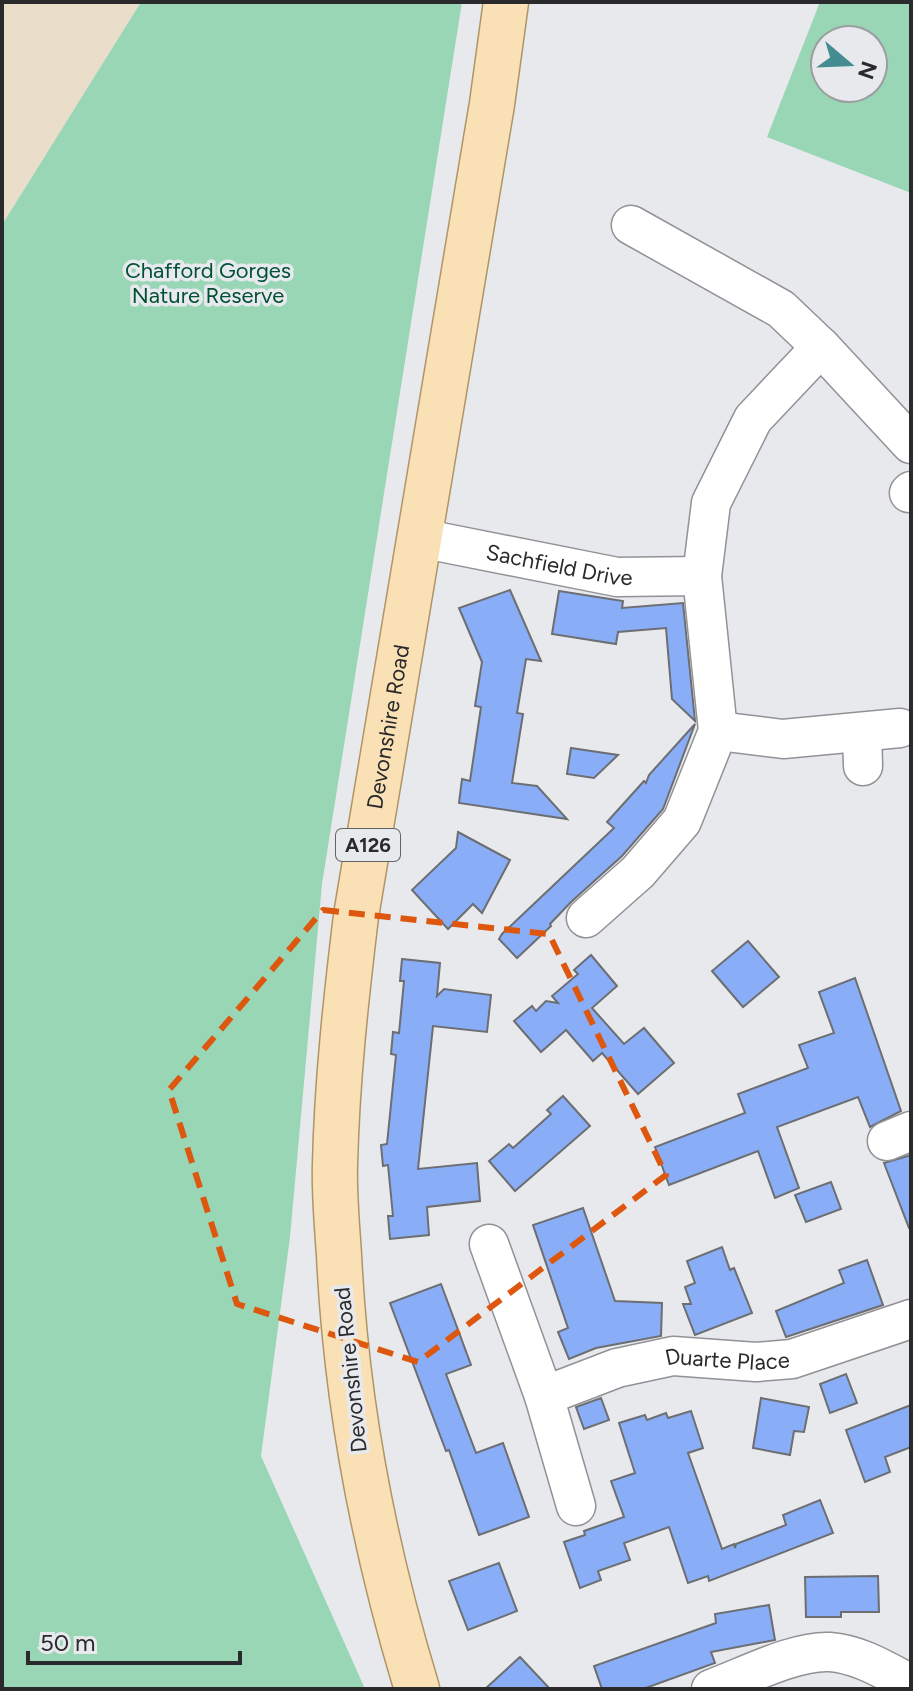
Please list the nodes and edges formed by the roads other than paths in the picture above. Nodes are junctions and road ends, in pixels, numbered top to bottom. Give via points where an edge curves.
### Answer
1 (506, 2) edge
2 (631, 225) dead end
3 (821, 347) junction
4 (911, 444) edge
5 (420, 538) junction
6 (702, 576) junction
7 (900, 728) dead end
8 (718, 731) junction
9 (586, 918) dead end
10 (489, 1244) dead end
11 (911, 1319) edge
12 (544, 1396) junction
13 (576, 1506) dead end
14 (911, 1684) edge
15 (417, 1689) edge
16 (711, 1689) edge

1 - 5 main road, Devonshire Road / A126
2 - 3 street via 781,309
3 - 4 street
3 - 6 street via 753,419 711,503
5 - 6 street, Sachfield Drive via 617,577
5 - 15 main road, Devonshire Road / A126 via 356,916 341,1040 334,1167 341,1311 361,1464 393,1612
6 - 8 street
7 - 8 street via 863,749
8 - 9 street via 682,821 638,872
10 - 12 street
11 - 12 street, Duarte Place via 792,1359 673,1356 617,1368
12 - 13 street
14 - 16 street via 869,1661 830,1652 795,1657

